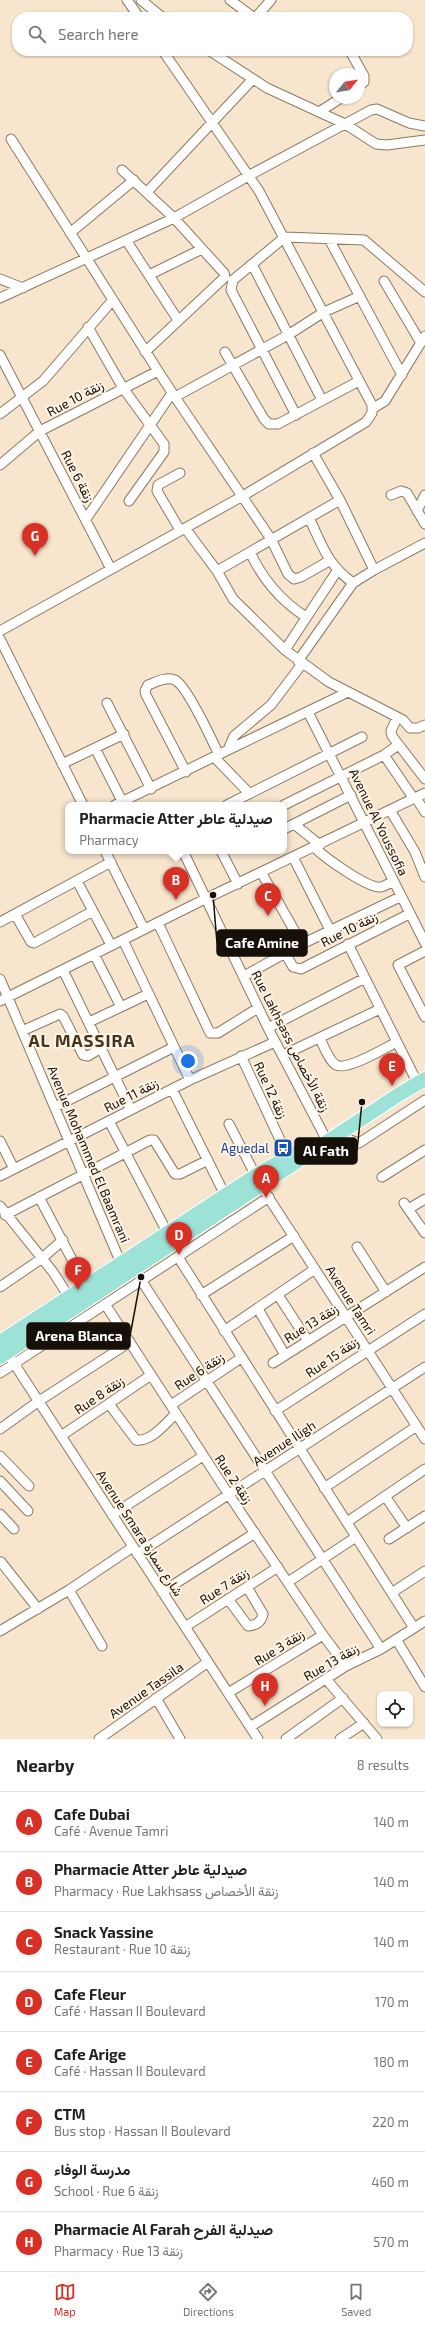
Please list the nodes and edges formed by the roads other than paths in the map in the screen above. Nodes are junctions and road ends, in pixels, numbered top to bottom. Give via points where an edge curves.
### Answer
1 (127, 0) edge
2 (141, 0) edge
3 (230, 0) edge
4 (271, 0) edge
5 (135, 12) edge
6 (156, 12) edge
7 (247, 12) edge
8 (259, 12) edge
9 (167, 56) edge
10 (217, 56) edge
11 (353, 56) edge
12 (360, 68) edge
13 (252, 80) junction
14 (332, 104) edge
15 (319, 112) junction
16 (214, 123) junction
17 (346, 124) junction
18 (425, 126) edge
19 (11, 139) dead end
20 (425, 140) edge
21 (122, 170) dead end
22 (250, 175) junction
23 (134, 180) junction
24 (147, 192) junction
25 (174, 218) junction
26 (70, 233) junction
27 (285, 237) junction
28 (329, 239) junction
29 (126, 240) junction
30 (202, 249) junction
31 (87, 259) junction
32 (252, 264) junction
33 (149, 275) junction
34 (0, 279) edge
35 (384, 281) dead end
36 (23, 288) junction
37 (425, 292) edge
38 (360, 296) junction
39 (0, 298) edge
40 (112, 301) junction
41 (324, 312) junction
42 (178, 320) junction
43 (88, 327) junction
44 (288, 335) junction
45 (423, 340) edge
46 (261, 350) junction
47 (146, 352) junction
48 (225, 352) dead end
49 (0, 355) edge
50 (232, 365) junction
51 (158, 371) junction
52 (402, 375) junction
53 (359, 381) junction
54 (123, 388) junction
55 (174, 395) junction
56 (22, 396) junction
57 (322, 400) junction
58 (372, 409) junction
59 (0, 414) edge
60 (296, 415) junction
61 (150, 426) junction
62 (40, 431) junction
63 (313, 453) junction
64 (0, 465) edge
65 (180, 473) dead end
66 (391, 495) dead end
67 (425, 495) edge
68 (241, 496) junction
69 (340, 500) junction
70 (129, 501) dead end
71 (417, 511) junction
72 (309, 518) junction
73 (86, 519) junction
74 (425, 524) edge
75 (182, 529) junction
76 (271, 539) junction
77 (425, 544) edge
78 (250, 552) junction
79 (329, 561) junction
80 (111, 569) junction
81 (374, 570) junction
82 (217, 571) junction
83 (337, 571) junction
84 (353, 583) junction
85 (306, 617) junction
86 (0, 631) edge
87 (0, 639) edge
88 (285, 650) junction
89 (300, 662) junction
90 (348, 692) junction
91 (108, 703) dead end
92 (308, 712) junction
93 (397, 718) junction
94 (421, 727) edge
95 (124, 734) junction
96 (362, 737) dead end
97 (398, 745) junction
98 (95, 748) junction
99 (228, 750) junction
100 (330, 753) junction
101 (384, 755) junction
102 (217, 756) junction
103 (62, 764) junction
104 (186, 772) junction
105 (342, 776) junction
106 (425, 779) edge
107 (151, 789) junction
108 (249, 793) junction
109 (425, 793) edge
110 (351, 796) junction
111 (415, 798) junction
112 (81, 802) edge
113 (118, 802) edge
114 (120, 802) edge
115 (232, 802) edge
116 (287, 804) edge
117 (390, 810) junction
118 (425, 812) edge
119 (365, 823) junction
120 (294, 824) junction
121 (287, 828) edge
122 (317, 846) junction
123 (107, 854) edge
124 (184, 854) edge
125 (223, 854) edge
126 (293, 857) junction
127 (111, 862) junction
128 (261, 872) junction
129 (425, 877) edge
130 (77, 881) junction
131 (393, 882) junction
132 (238, 884) junction
133 (400, 897) junction
134 (205, 899) junction
135 (93, 911) junction
136 (15, 914) junction
137 (409, 914) junction
138 (0, 922) edge
139 (158, 922) junction
140 (144, 929) junction
141 (330, 930) junction
142 (123, 940) junction
143 (424, 941) edge
144 (302, 944) junction
145 (348, 944) junction
146 (112, 946) junction
147 (425, 951) edge
148 (94, 954) junction
149 (285, 954) junction
150 (63, 970) junction
151 (244, 976) junction
152 (365, 978) junction
153 (0, 979) edge
154 (148, 994) junction
155 (4, 999) edge
156 (121, 1007) junction
157 (258, 1008) junction
158 (380, 1009) junction
159 (425, 1017) edge
160 (89, 1022) junction
161 (268, 1028) junction
162 (22, 1031) junction
163 (320, 1039) junction
164 (275, 1042) junction
165 (397, 1042) junction
166 (174, 1047) junction
167 (101, 1048) junction
168 (283, 1055) junction
169 (241, 1056) junction
170 (115, 1077) junction
171 (422, 1077) edge
172 (190, 1080) junction
173 (172, 1089) junction
174 (425, 1100) edge
175 (55, 1107) junction
176 (131, 1110) junction
177 (109, 1121) junction
178 (229, 1124) dead end
179 (342, 1131) junction
180 (324, 1135) junction
181 (69, 1140) junction
182 (0, 1141) edge
183 (425, 1150) edge
184 (124, 1153) junction
185 (288, 1156) junction
186 (208, 1160) junction
187 (14, 1169) junction
188 (84, 1174) junction
189 (0, 1176) edge
190 (382, 1177) dead end
191 (262, 1186) junction
192 (225, 1196) junction
193 (40, 1197) junction
194 (425, 1199) edge
195 (0, 1206) edge
196 (6, 1215) junction
197 (425, 1233) edge
198 (168, 1234) junction
199 (294, 1236) junction
200 (63, 1240) junction
201 (357, 1247) dead end
202 (178, 1257) junction
203 (42, 1259) junction
204 (136, 1261) junction
205 (425, 1267) edge
206 (124, 1269) junction
207 (315, 1269) junction
208 (141, 1280) junction
209 (0, 1286) edge
210 (86, 1286) junction
211 (386, 1292) junction
212 (201, 1295) junction
213 (278, 1295) junction
214 (69, 1297) junction
215 (105, 1304) junction
216 (258, 1309) junction
217 (425, 1314) edge
218 (346, 1316) junction
219 (224, 1331) junction
220 (308, 1341) junction
221 (130, 1342) junction
222 (367, 1350) junction
223 (4, 1351) edge
224 (285, 1355) junction
225 (241, 1358) junction
226 (273, 1363) dead end
227 (425, 1367) edge
228 (0, 1373) edge
229 (151, 1375) junction
230 (206, 1382) junction
231 (392, 1388) junction
232 (39, 1401) junction
233 (109, 1404) junction
234 (171, 1405) junction
235 (275, 1411) junction
236 (176, 1414) junction
237 (417, 1426) junction
238 (0, 1429) edge
239 (61, 1436) junction
240 (425, 1439) edge
241 (298, 1448) junction
242 (0, 1456) edge
243 (203, 1456) junction
244 (425, 1469) edge
245 (265, 1470) junction
246 (0, 1481) edge
247 (29, 1486) dead end
248 (324, 1488) junction
249 (229, 1495) junction
250 (385, 1496) junction
251 (28, 1511) dead end
252 (0, 1514) edge
253 (112, 1515) junction
254 (425, 1516) edge
255 (346, 1522) junction
256 (407, 1528) junction
257 (14, 1529) dead end
258 (255, 1533) junction
259 (356, 1537) junction
260 (389, 1539) dead end
261 (135, 1550) junction
262 (322, 1560) junction
263 (1, 1562) dead end
264 (278, 1567) junction
265 (425, 1571) edge
266 (288, 1582) junction
267 (247, 1587) junction
268 (69, 1590) junction
269 (162, 1592) junction
270 (393, 1592) junction
271 (228, 1599) junction
272 (38, 1609) junction
273 (425, 1621) edge
274 (185, 1627) junction
275 (414, 1628) junction
276 (0, 1631) edge
277 (323, 1635) junction
278 (396, 1639) junction
279 (102, 1646) dead end
280 (381, 1649) junction
281 (208, 1662) junction
282 (346, 1666) junction
283 (422, 1676) edge
284 (326, 1679) junction
285 (425, 1688) edge
286 (228, 1693) junction
287 (156, 1698) junction
288 (342, 1698) junction
289 (364, 1723) junction
290 (250, 1727) junction
291 (99, 1739) edge
292 (180, 1739) edge
293 (258, 1739) edge
294 (286, 1739) edge
295 (340, 1739) edge
296 (377, 1739) edge

1 - 5 street
2 - 6 street
3 - 7 street
4 - 8 street
9 - 16 street
10 - 13 street
11 - 12 street
13 - 15 street
13 - 16 street
14 - 15 street
15 - 17 street
16 - 22 street
16 - 24 street
17 - 18 street via 377,109 409,123
17 - 20 street via 380,145
17 - 22 street
19 - 26 street
21 - 23 street
22 - 25 street
22 - 27 street
23 - 24 street
23 - 26 street
24 - 25 street
25 - 29 street
25 - 30 street
26 - 31 street
27 - 28 street
27 - 32 street
27 - 41 street
28 - 37 street via 356,238 370,243
28 - 38 street
29 - 31 street
29 - 33 street
30 - 33 street
30 - 42 street via 224,273 225,280
31 - 36 street
31 - 40 street
32 - 44 street
32 - 46 street via 233,280 231,287
33 - 42 street
34 - 36 street
35 - 45 street
36 - 39 street
38 - 41 street
38 - 52 street
40 - 43 street
40 - 47 street
41 - 44 street
41 - 53 street
42 - 47 street
43 - 54 street
43 - 56 street via 43,381
44 - 46 street
44 - 57 street
45 - 52 street
46 - 50 street
46 - 60 street
47 - 51 street
48 - 50 street
49 - 56 street, Rue 6 زنقة
50 - 55 street
50 - 60 street via 269,424 278,424
51 - 54 street, Rue 10 زنقة
51 - 55 street
52 - 58 street via 385,401
53 - 57 street
53 - 58 street
54 - 61 street
54 - 62 street, Rue 10 زنقة
55 - 61 street
55 - 68 street
56 - 59 street
56 - 62 street, Rue 6 زنقة
57 - 60 street
58 - 63 street via 371,416 366,422
61 - 70 street via 164,444 164,452
61 - 73 street
62 - 64 street, Rue 10 زنقة
62 - 73 street, Rue 6 زنقة
63 - 68 street
63 - 69 street
65 - 75 street via 158,485 157,491
66 - 71 street via 401,491 407,494
67 - 71 street
68 - 75 street
68 - 76 street
69 - 72 street
69 - 81 street
71 - 74 street
72 - 76 street
72 - 79 street
73 - 80 street, Rue 6 زنقة
75 - 80 street
75 - 82 street
76 - 78 street
76 - 79 street via 288,574 294,579 302,578
77 - 81 street
78 - 82 street
78 - 85 street via 258,570 270,584
79 - 83 street
80 - 86 street
81 - 84 street
82 - 88 street via 233,599
83 - 84 street
83 - 85 street
84 - 89 street
85 - 88 street
87 - 103 street
88 - 89 street
89 - 90 street
89 - 99 street via 270,705 234,736
90 - 92 street
90 - 93 street
91 - 95 street
92 - 99 street
92 - 100 street, Avenue Al Youssofia
93 - 94 street via 403,720 410,728
93 - 97 street via 391,731
95 - 98 street
95 - 107 street
96 - 100 street
97 - 101 street
97 - 106 street
98 - 103 street
98 - 113 street
99 - 102 street
100 - 105 street, Avenue Al Youssofia
100 - 108 street
101 - 105 street
101 - 111 street
102 - 104 street
102 - 104 street via 187,694 178,682 167,679 148,685 146,695
102 - 108 street
103 - 112 street
104 - 107 street
105 - 110 street, Avenue Al Youssofia
105 - 116 street
107 - 114 street
108 - 115 street
109 - 111 street
110 - 119 street, Avenue Al Youssofia
110 - 120 street
111 - 117 street
111 - 118 street
117 - 119 street
117 - 129 street via 415,852
119 - 122 street
119 - 131 street, Avenue Al Youssofia
120 - 121 street
120 - 122 street
122 - 126 street
122 - 131 street via 328,860 374,886 383,887
123 - 127 street
124 - 134 street, Rue Lakhsass زنقة الأخصاص
125 - 132 street
126 - 128 street
126 - 141 street
127 - 130 street
127 - 140 street
128 - 132 street
128 - 144 street
130 - 135 street
130 - 136 street
131 - 133 street, Avenue Al Youssofia
132 - 134 street
133 - 137 street, Avenue Al Youssofia
133 - 141 street, Rue 10 زنقة
134 - 139 street
134 - 151 street, Rue Lakhsass زنقة الأخصاص
135 - 136 street via 34,943
135 - 146 street
136 - 138 street
137 - 143 street, Avenue Al Youssofia
137 - 145 street, Rue 10 زنقة
139 - 140 street
139 - 157 street via 210,1033 218,1033
140 - 142 street
141 - 144 street, Rue 10 زنقة
142 - 146 street
142 - 154 street
144 - 149 street, Rue 10 زنقة
145 - 149 street, Rue 10 زنقة via 299,969 293,967
145 - 152 street
146 - 148 street
147 - 159 street via 398,966
148 - 150 street
148 - 156 street
149 - 151 street, Rue 10 زنقة
150 - 155 street
150 - 160 street
151 - 157 street, Rue Lakhsass زنقة الأخصاص
152 - 158 street
152 - 161 street
153 - 155 street, Avenue Mohammed El Baamrani
154 - 156 street
154 - 166 street
155 - 162 street, Avenue Mohammed El Baamrani
156 - 160 street
157 - 161 street, Rue Lakhsass زنقة الأخصاص
158 - 163 street
158 - 165 street
160 - 167 street
161 - 164 street, Rue Lakhsass زنقة الأخصاص
162 - 167 street via 60,1014 64,1016 83,1055 88,1056
162 - 175 street, Avenue Mohammed El Baamrani
163 - 165 street via 334,1064 341,1066 351,1064
163 - 168 street
164 - 168 street, Rue Lakhsass زنقة الأخصاص
164 - 169 street, Rue 11 زنقة
165 - 171 street
166 - 170 street
166 - 172 street
167 - 170 street
168 - 180 street, Rue Lakhsass زنقة الأخصاص
169 - 172 street, Rue 11 زنقة
169 - 185 street, Rue 12 زنقة
170 - 175 street
170 - 176 street
171 - 179 main road
171 - 180 main road via 350,1122
172 - 173 street, Rue 11 زنقة
173 - 176 street, Rue 11 زنقة
173 - 186 street
174 - 179 street via 359,1143 347,1139
175 - 181 street, Avenue Mohammed El Baamrani
176 - 177 street, Rue 11 زنقة
177 - 181 street, Rue 11 زنقة
177 - 184 street
178 - 191 street
179 - 191 main road
180 - 185 main road
181 - 187 street, Rue 11 زنقة
181 - 188 street, Avenue Mohammed El Baamrani
182 - 187 street
183 - 190 street
184 - 186 street via 154,1140 171,1171 177,1174
184 - 188 street
184 - 198 street
185 - 191 main road
186 - 192 street
187 - 189 street, Rue 11 زنقة
188 - 193 street
188 - 206 street, Avenue Mohammed El Baamrani
191 - 192 main road
191 - 199 street, Avenue Tamri
191 - 202 street
191 - 204 main road
192 - 198 main road
193 - 196 street
193 - 200 street
194 - 197 street via 407,1206
195 - 196 street
196 - 203 street
198 - 204 main road
199 - 207 street, Avenue Tamri
199 - 212 street
200 - 203 street
200 - 210 street
201 - 211 street
202 - 208 street
202 - 212 street
203 - 209 street
203 - 214 street via 54,1272
204 - 206 main road
205 - 211 street, Rue 13 زنقة
206 - 210 main road
206 - 223 main road
207 - 213 street
207 - 218 street, Avenue Tamri
208 - 215 street
208 - 230 street
210 - 214 main road
211 - 218 street, Rue 13 زنقة
212 - 219 street
213 - 216 street
213 - 220 street
214 - 223 main road
215 - 221 street, Rue 2 زنقة
215 - 223 street
216 - 219 street
216 - 224 street
217 - 222 street, Rue 15 زنقة
218 - 220 street, Rue 13 زنقة
218 - 222 street, Avenue Tamri
219 - 225 street
220 - 224 street, Rue 13 زنقة
221 - 229 street, Rue 2 زنقة
221 - 232 street
222 - 231 street, Avenue Tamri
222 - 235 street, Rue 15 زنقة
223 - 228 street
223 - 232 street, Avenue Smara شارع سمارة
224 - 226 street, Rue 13 زنقة
225 - 230 street, Rue 6 زنقة
225 - 235 street
227 - 231 street, Avenue Iligh
229 - 233 street, Rue 8 زنقة
229 - 234 street, Rue 2 زنقة
230 - 234 street, Rue 6 زنقة
230 - 245 street
231 - 237 street, Avenue Tamri
231 - 241 street, Avenue Iligh
232 - 238 street
232 - 239 street, Avenue Smara شارع سمارة
233 - 236 street via 136,1440 144,1441
233 - 239 street, Rue 8 زنقة
234 - 236 street, Rue 2 زنقة
235 - 241 street
236 - 243 street, Rue 2 زنقة
237 - 240 street, Avenue Tamri
237 - 248 street
239 - 253 street, Avenue Smara شارع سمارة
241 - 245 street, Avenue Iligh
241 - 248 street
242 - 247 street
243 - 249 street, Rue 2 زنقة
243 - 253 street
244 - 250 street
245 - 249 street, Avenue Iligh
245 - 262 street
246 - 251 street
248 - 255 street
249 - 258 street, Rue 2 زنقة
249 - 261 street, Avenue Iligh
250 - 255 street
250 - 256 street
252 - 257 street
253 - 261 street, Avenue Smara شارع سمارة
254 - 256 street
255 - 259 street
256 - 260 street
258 - 264 street, Rue 2 زنقة
258 - 269 street
259 - 262 street
259 - 270 street
261 - 268 street, Avenue Iligh
261 - 269 street, Avenue Smara شارع سمارة
262 - 266 street
262 - 280 street
263 - 272 street
264 - 266 street, Rue 2 زنقة
264 - 267 street, Rue 7 زنقة
265 - 270 street
266 - 277 street, Rue 2 زنقة
267 - 271 street, Rue 7 زنقة
267 - 271 street via 263,1614 255,1625 248,1626
268 - 272 street, Avenue Iligh
268 - 279 street
269 - 274 street, Avenue Smara شارع سمارة
270 - 275 street
271 - 274 street, Rue 7 زنقة
272 - 276 street, Avenue Iligh
273 - 275 street, Rue 13 زنقة
274 - 281 street, Avenue Smara شارع سمارة
275 - 278 street, Rue 13 زنقة
277 - 282 street, Rue 2 زنقة
277 - 286 street, Rue 3 زنقة
278 - 280 street, Rue 13 زنقة
278 - 283 street
280 - 282 street, Rue 13 زنقة
281 - 286 street, Avenue Smara شارع سمارة
281 - 287 street, Avenue Tassila
282 - 284 street, Rue 13 زنقة
283 - 285 street
284 - 288 street
284 - 290 street, Rue 13 زنقة
286 - 290 street, Avenue Smara شارع سمارة
287 - 291 street, Avenue Tassila
287 - 292 street
288 - 289 street
288 - 294 street
289 - 295 street
289 - 296 street
290 - 293 street, Avenue Smara شارع سمارة

